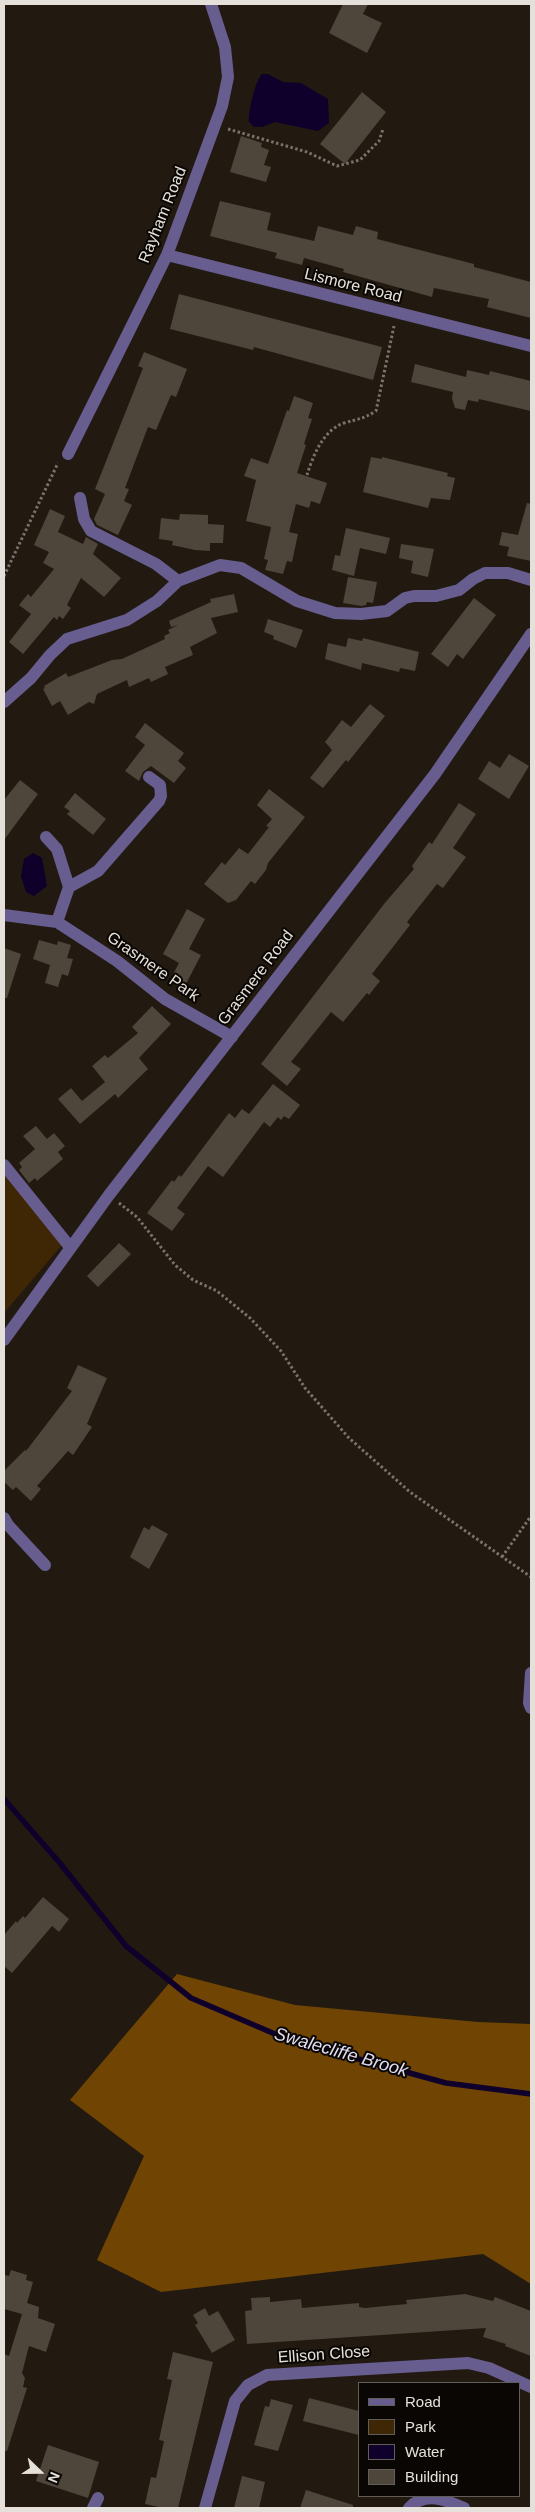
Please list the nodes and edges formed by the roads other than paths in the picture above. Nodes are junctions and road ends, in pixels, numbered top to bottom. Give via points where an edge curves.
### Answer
1 (211, 4) edge
2 (167, 255) junction
3 (531, 346) edge
4 (64, 457) road end
5 (80, 498) dead end
6 (531, 580) edge
7 (178, 581) junction
8 (531, 634) edge
9 (4, 702) edge
10 (150, 777) dead end
11 (46, 837) dead end
12 (69, 887) junction
13 (4, 915) edge
14 (57, 922) junction
15 (232, 1037) junction
16 (4, 1165) edge
17 (70, 1247) junction
18 (4, 1340) edge
19 (4, 1518) edge
20 (45, 1565) dead end
21 (531, 1673) edge
22 (531, 1708) edge
23 (520, 2382) edge
24 (205, 2508) edge
25 (409, 2508) edge
26 (464, 2508) edge

1 - 2 street, Rayham Road via 225,47 228,77 222,106
2 - 3 street, Lismore Road
2 - 4 street, Rayham Road
5 - 7 street via 84,519 91,531 156,564
6 - 7 street via 508,573 485,573 458,590 436,596 405,598 386,611 361,614 336,612 297,601 241,568 220,565
7 - 9 street via 157,601 127,620 67,639
8 - 15 street, Grasmere Road via 435,774
10 - 12 street via 160,785 159,801 98,871
11 - 12 street via 57,849
12 - 14 street
13 - 14 street, Grasmere Park
14 - 15 street, Grasmere Park via 165,999
15 - 17 street, Grasmere Road
16 - 17 street
17 - 18 street, Grasmere Road
19 - 20 street
21 - 22 street
23 - 24 street, Ellison Close via 489,2368 468,2363 267,2375 248,2384 236,2400
25 - 26 street via 420,2501 437,2498

